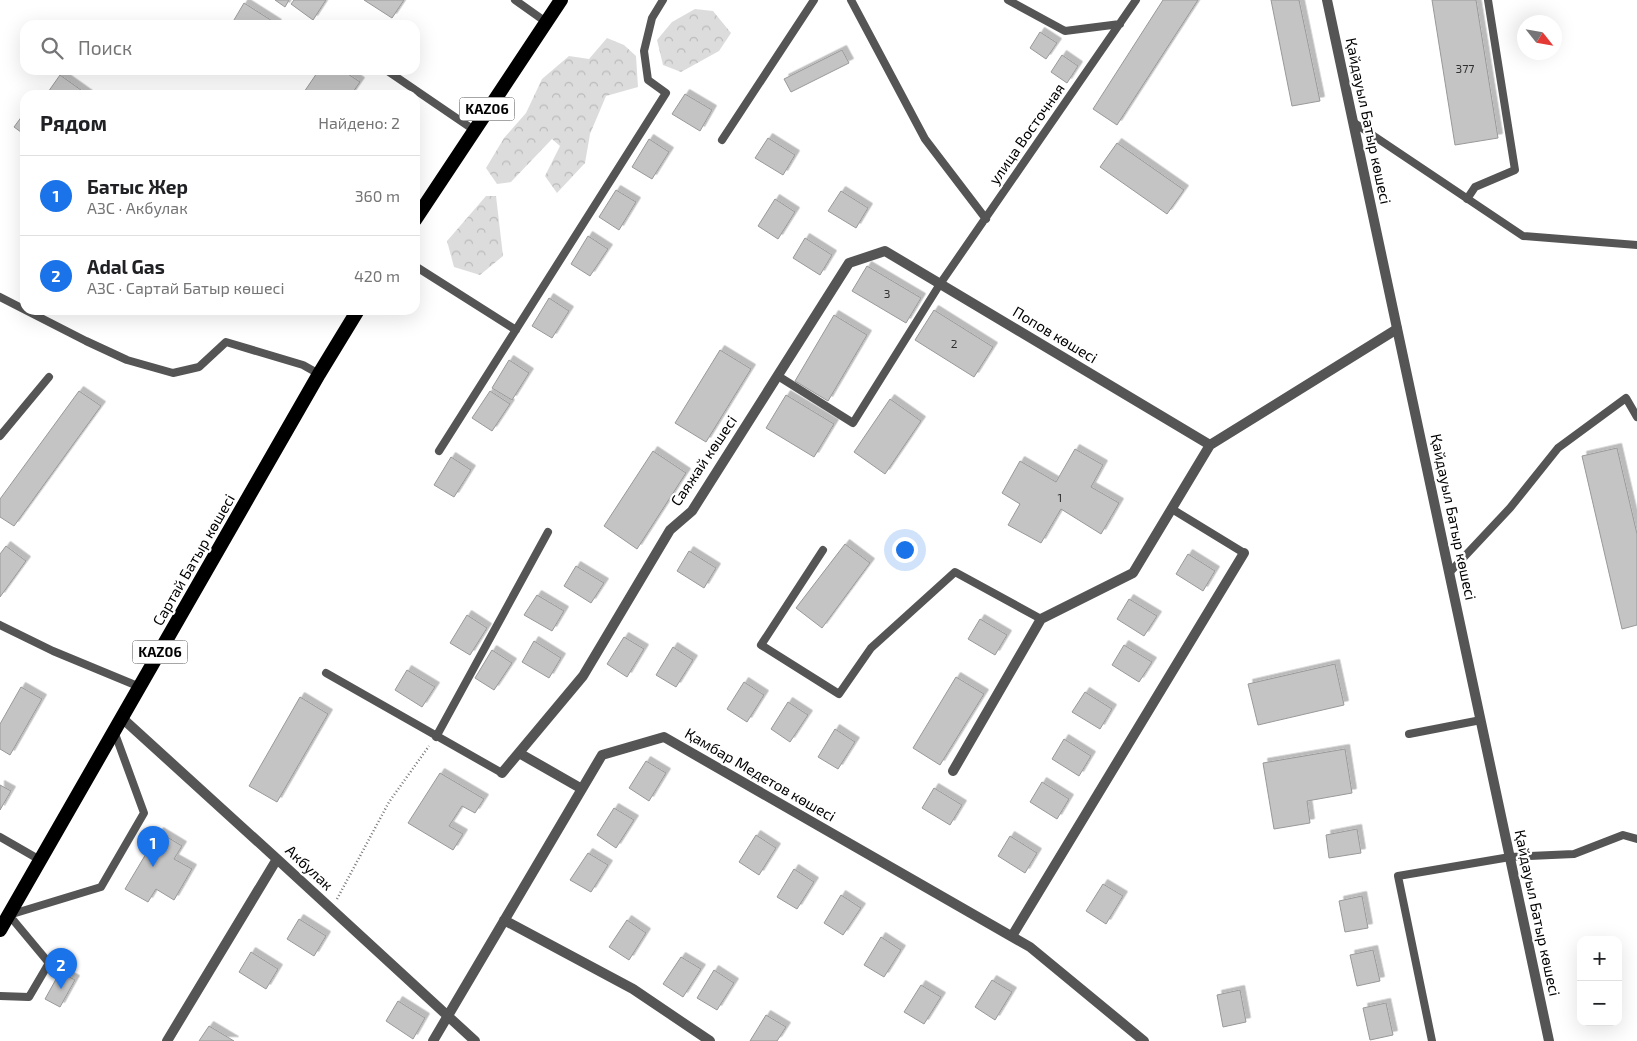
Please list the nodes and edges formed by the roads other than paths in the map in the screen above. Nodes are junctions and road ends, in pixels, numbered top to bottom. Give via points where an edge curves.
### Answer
1 (515, 0) edge
2 (561, 0) edge
3 (663, 0) edge
4 (814, 0) edge
5 (851, 0) edge
6 (1008, 0) edge
7 (1136, 0) edge
8 (1327, 0) edge
9 (1488, 0) edge
10 (546, 22) junction
11 (1120, 24) junction
12 (394, 75) edge
13 (416, 90) edge
14 (420, 93) edge
15 (1353, 122) junction
16 (474, 130) junction
17 (722, 140) dead end
18 (1467, 199) junction
19 (420, 212) edge
20 (986, 219) junction
21 (1637, 245) edge
22 (885, 251) joint
23 (420, 269) edge
24 (940, 284) junction
25 (0, 297) edge
26 (20, 307) edge
27 (35, 315) edge
28 (355, 315) edge
29 (1398, 329) junction
30 (516, 330) junction
31 (319, 374) junction
32 (778, 376) junction
33 (48, 377) dead end
34 (1637, 417) edge
35 (0, 436) edge
36 (1210, 445) junction
37 (439, 451) dead end
38 (1172, 509) junction
39 (548, 532) dead end
40 (824, 550) dead end
41 (1244, 553) joint
42 (1449, 573) junction
43 (1041, 619) junction
44 (0, 625) edge
45 (326, 673) dead end
46 (140, 687) junction
47 (122, 718) junction
48 (1481, 720) junction
49 (114, 731) junction
50 (1409, 734) dead end
51 (436, 736) junction
52 (519, 753) junction
53 (953, 771) dead end
54 (502, 773) joint
55 (582, 789) junction
56 (0, 837) edge
57 (1637, 840) edge
58 (1510, 857) junction
59 (277, 859) junction
60 (40, 860) junction
61 (9, 915) junction
62 (504, 920) junction
63 (0, 930) edge
64 (1012, 936) junction
65 (0, 996) edge
66 (448, 1016) junction
67 (167, 1041) edge
68 (433, 1041) edge
69 (475, 1041) edge
70 (710, 1041) edge
71 (1144, 1041) edge
72 (1432, 1041) edge
73 (1549, 1041) edge

1 - 10 lane
2 - 10 highway, KАZ06
3 - 30 lane via 652,18 644,51 648,80 666,93
4 - 17 lane
5 - 20 lane via 925,139
6 - 11 lane via 1065,31
7 - 11 lane, улица Восточная
8 - 15 street, Қайдауыл Батыр көшесі
9 - 18 lane via 1515,170 1475,187
10 - 16 highway, KАZ06
11 - 20 lane, улица Восточная
12 - 13 lane
14 - 16 lane
15 - 18 lane
15 - 29 street, Қайдауыл Батыр көшесі
16 - 19 highway, KАZ06
18 - 21 lane via 1523,236
20 - 24 lane, улица Восточная
22 - 24 street, Попов көшесі
22 - 32 street, Саяжай көшесі via 849,263
23 - 30 lane
24 - 32 lane, улица Восточная via 853,423
24 - 36 street, Попов көшесі
25 - 26 lane
27 - 31 lane via 127,360 173,373 199,367 226,342 303,365
28 - 31 highway, Сартай Батыр көшесі / KАZ06
29 - 36 street
29 - 42 street, Қайдауыл Батыр көшесі
30 - 37 lane
31 - 46 highway, Сартай Батыр көшесі / KАZ06
32 - 52 street, Саяжай көшесі via 692,511 670,530 583,676
33 - 35 lane
34 - 42 lane via 1626,398 1558,448 1510,508
36 - 38 street
38 - 41 lane
38 - 43 street via 1133,573
39 - 51 lane
40 - 43 lane via 761,645 839,694 871,648 955,572
41 - 64 street
42 - 48 street, Қайдауыл Батыр көшесі
43 - 53 street
44 - 46 lane
45 - 51 lane
46 - 47 highway, Сартай Батыр көшесі / KАZ06
47 - 49 highway, Сартай Батыр көшесі / KАZ06
47 - 59 street, Акбулак
48 - 50 lane
48 - 58 street, Қайдауыл Батыр көшесі
49 - 60 highway, Сартай Батыр көшесі / KАZ06
49 - 61 lane via 144,813 101,887
51 - 54 lane
52 - 54 street, Саяжай көшесі
52 - 55 street
55 - 62 street, Қамбар Медетов көшесі
55 - 64 street, Қамбар Медетов көшесі via 602,755 664,737
56 - 60 lane
57 - 58 lane via 1623,835 1574,854
58 - 72 lane via 1398,876
58 - 73 street, Қайдауыл Батыр көшесі
59 - 66 street, Акбулак
59 - 67 street
60 - 61 highway, Сартай Батыр көшесі / KАZ06
61 - 63 highway, Сартай Батыр көшесі / KАZ06
61 - 65 lane via 49,963 29,997
62 - 66 street, Қамбар Медетов көшесі
62 - 70 street via 634,989
64 - 71 street, Қамбар Медетов көшесі via 1030,947
66 - 68 street, Қамбар Медетов көшесі
66 - 69 street, Акбулак

